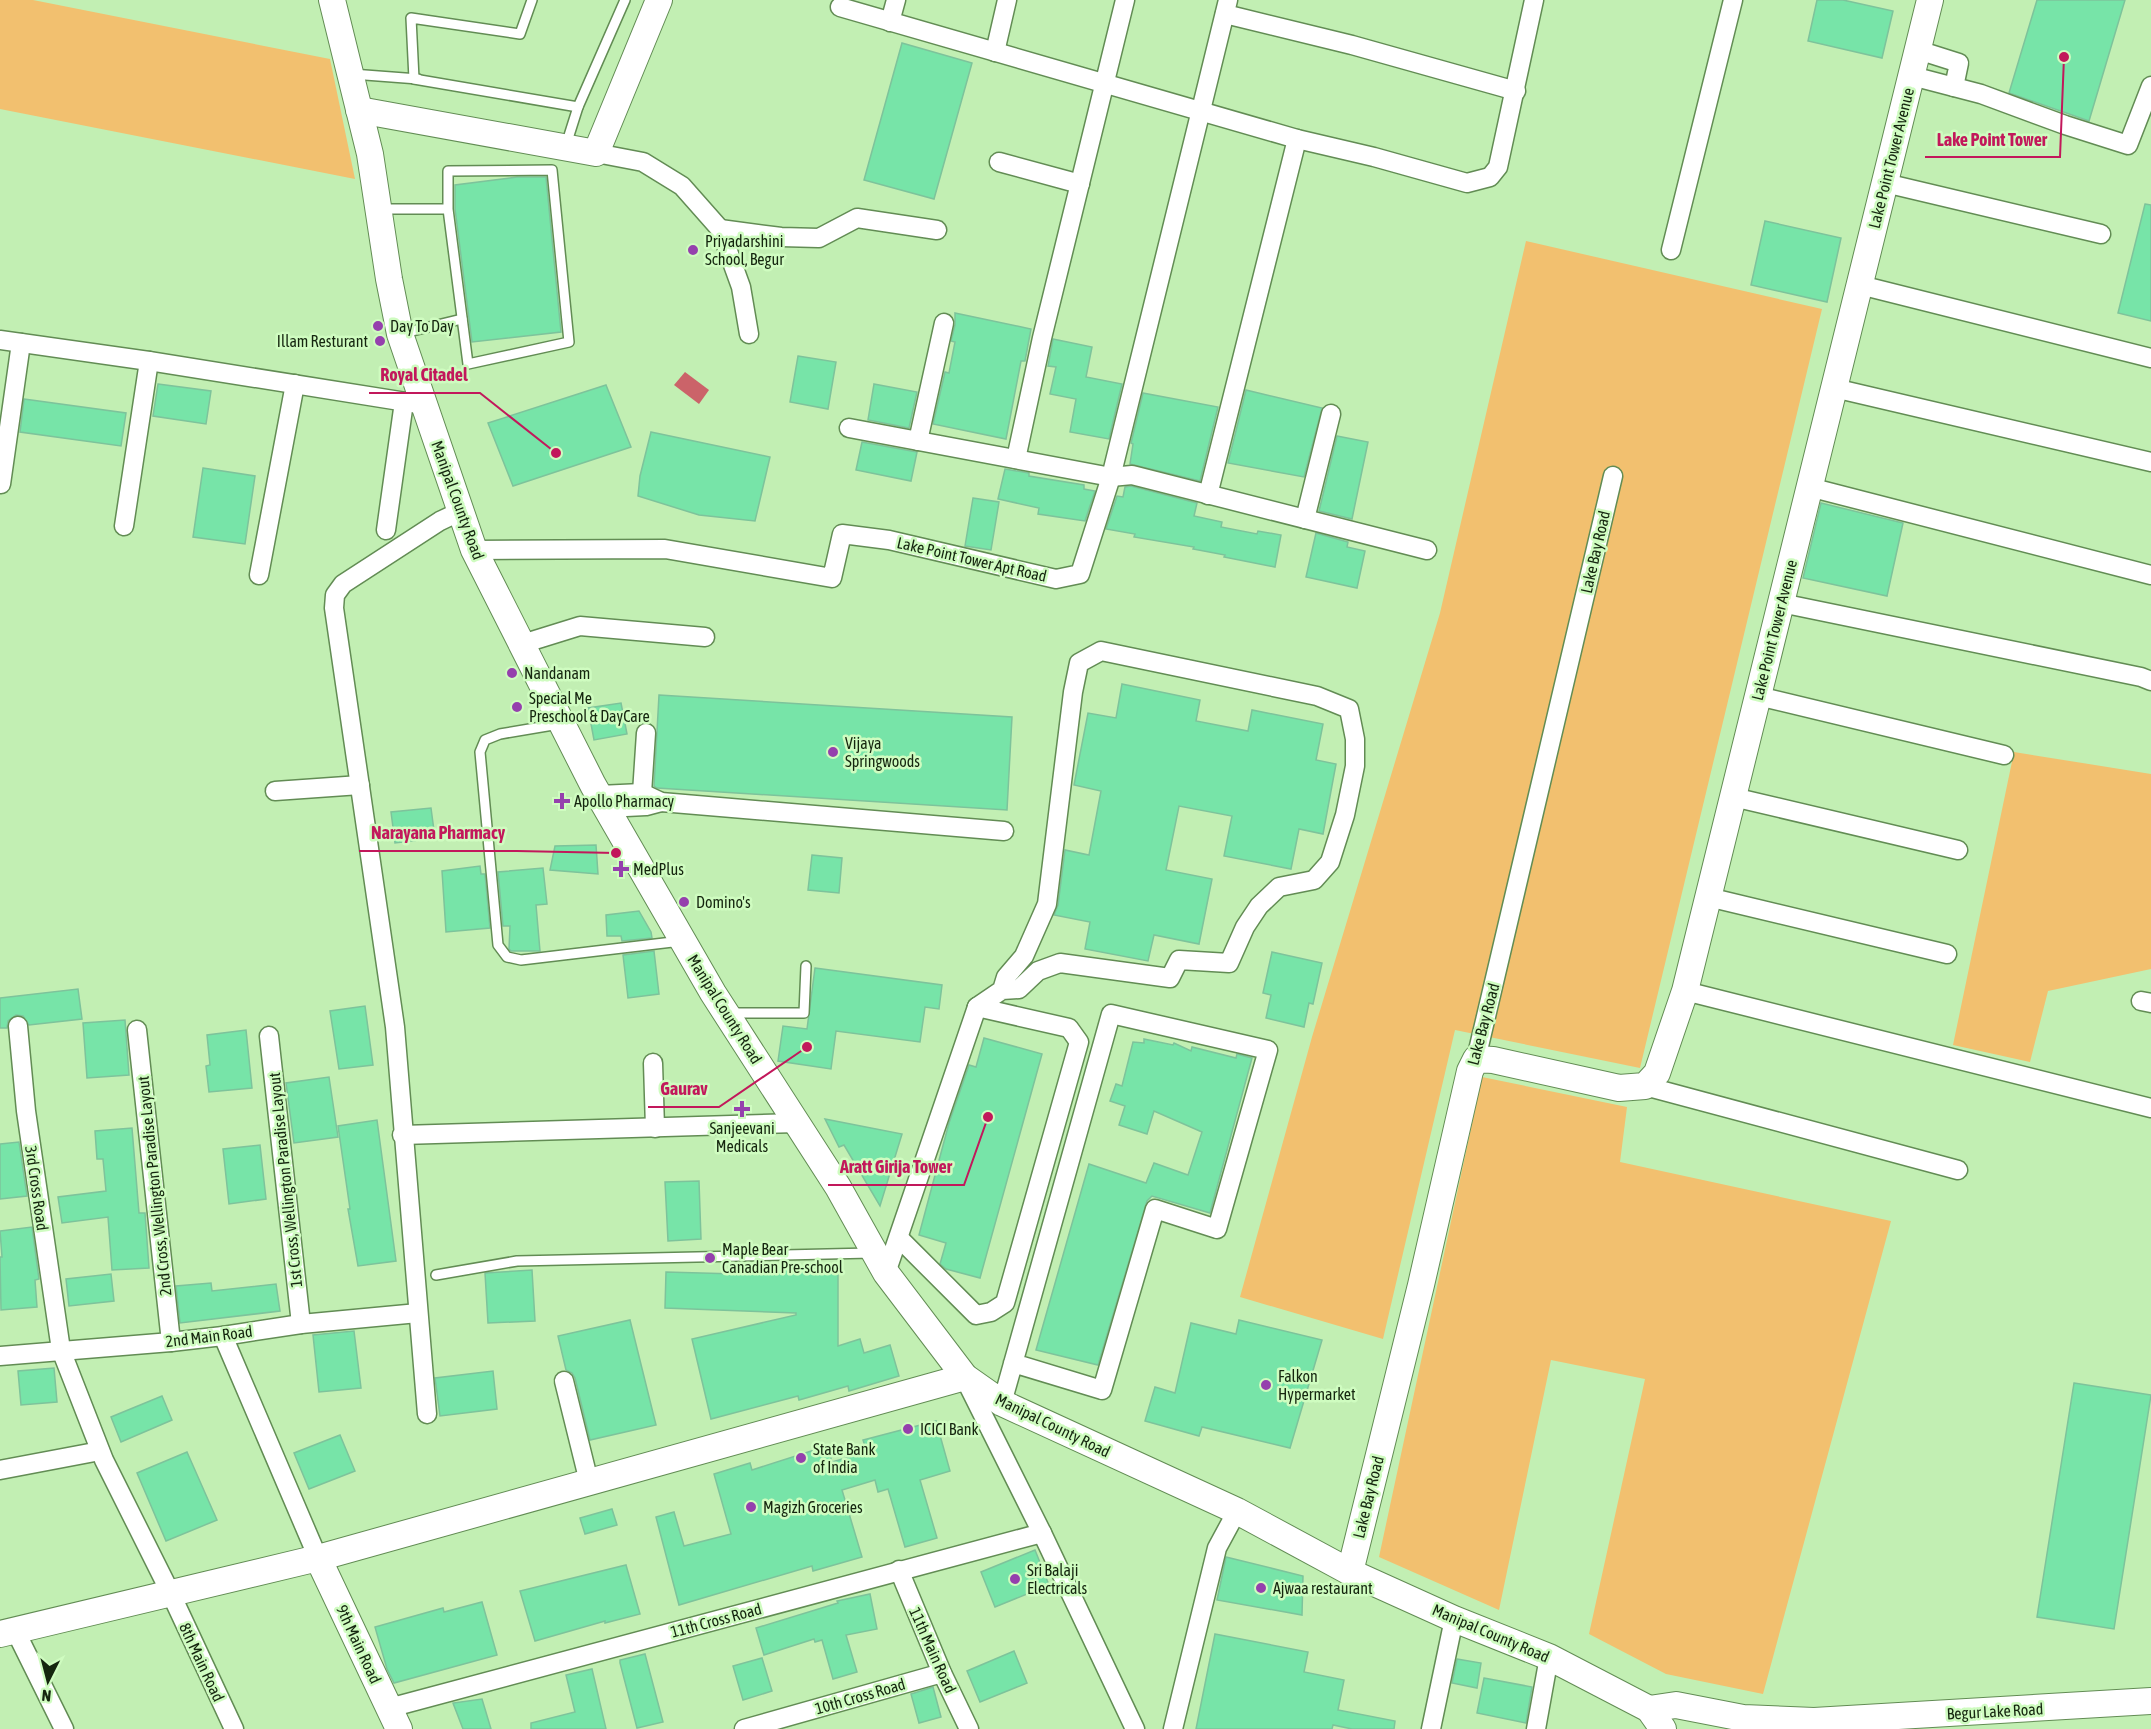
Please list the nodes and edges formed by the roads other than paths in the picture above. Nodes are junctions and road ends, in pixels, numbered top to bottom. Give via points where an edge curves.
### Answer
1 (332, 0) edge
2 (532, 0) edge
3 (625, 0) edge
4 (658, 0) edge
5 (896, 0) edge
6 (1007, 0) edge
7 (1125, 0) edge
8 (1534, 0) edge
9 (1733, 0) edge
10 (1930, 0) edge
11 (840, 7) dead end
12 (1227, 7) edge
13 (890, 22) junction
14 (1918, 50) junction
15 (995, 52) junction
16 (350, 74) junction
17 (1912, 76) junction
18 (418, 79) junction
19 (1105, 84) junction
20 (2151, 86) edge
21 (1954, 87) junction
22 (1516, 91) junction
23 (578, 107) junction
24 (359, 110) junction
25 (1201, 111) junction
26 (1297, 139) junction
27 (565, 148) junction
28 (596, 153) junction
29 (999, 162) dead end
30 (1885, 183) junction
31 (1080, 184) junction
32 (378, 208) junction
33 (448, 209) junction
34 (720, 229) junction
35 (937, 230) dead end
36 (2101, 234) dead end
37 (1671, 250) dead end
38 (1860, 285) junction
39 (462, 319) junction
40 (944, 323) dead end
41 (400, 334) junction
42 (749, 334) dead end
43 (0, 340) edge
44 (21, 343) junction
45 (2151, 358) edge
46 (148, 361) junction
47 (295, 384) junction
48 (1834, 388) junction
49 (414, 403) junction
50 (1331, 414) dead end
51 (849, 428) dead end
52 (918, 441) junction
53 (1016, 459) junction
54 (2151, 462) edge
55 (1613, 476) dead end
56 (1111, 477) junction
57 (1, 483) edge
58 (1809, 487) junction
59 (1208, 495) junction
60 (461, 511) junction
61 (1305, 519) junction
62 (124, 526) dead end
63 (386, 530) dead end
64 (474, 550) junction
65 (1427, 550) dead end
66 (259, 575) dead end
67 (2151, 575) edge
68 (1781, 603) junction
69 (705, 637) dead end
70 (522, 644) junction
71 (2151, 681) edge
72 (1758, 696) junction
73 (563, 723) junction
74 (646, 733) dead end
75 (2004, 755) dead end
76 (360, 785) junction
77 (275, 791) dead end
78 (642, 793) junction
79 (1733, 797) junction
80 (603, 802) junction
81 (661, 802) junction
82 (1004, 831) dead end
83 (1958, 850) dead end
84 (1708, 897) junction
85 (683, 941) junction
86 (1947, 954) dead end
87 (1024, 956) junction
88 (806, 966) dead end
89 (1038, 971) junction
90 (1002, 990) junction
91 (1685, 991) junction
92 (977, 1007) junction
93 (726, 1013) junction
94 (18, 1026) dead end
95 (137, 1030) dead end
96 (269, 1036) dead end
97 (1476, 1059) junction
98 (653, 1063) dead end
99 (1645, 1086) junction
100 (2151, 1108) edge
101 (796, 1123) junction
102 (655, 1128) junction
103 (402, 1135) junction
104 (1958, 1170) dead end
105 (899, 1238) junction
106 (881, 1263) junction
107 (436, 1275) dead end
108 (418, 1313) junction
109 (301, 1324) junction
110 (223, 1336) junction
111 (171, 1341) junction
112 (61, 1350) junction
113 (0, 1356) edge
114 (1013, 1363) junction
115 (965, 1377) junction
116 (564, 1381) dead end
117 (1002, 1403) junction
118 (427, 1414) dead end
119 (100, 1451) junction
120 (0, 1470) edge
121 (589, 1482) junction
122 (1237, 1511) junction
123 (1042, 1533) junction
124 (318, 1558) junction
125 (898, 1570) junction
126 (1350, 1572) junction
127 (171, 1594) junction
128 (1454, 1619) junction
129 (7, 1632) edge
130 (1549, 1657) junction
131 (942, 1672) junction
132 (2151, 1701) edge
133 (394, 1718) edge
134 (1656, 1719) edge
135 (2033, 1719) edge
136 (64, 1729) edge
137 (234, 1729) edge
138 (744, 1729) edge
139 (969, 1729) edge
140 (1135, 1729) edge
141 (1173, 1729) edge
142 (1431, 1729) edge
143 (1536, 1729) edge

1 - 16 street, Manipal County Road
2 - 18 lane via 520,34 411,18 414,78
3 - 23 lane
4 - 28 street
5 - 13 street
6 - 15 street
7 - 19 street
8 - 22 street
9 - 37 street
10 - 14 street, Lake Point Tower Avenue
11 - 13 street
12 - 22 street
12 - 25 street
13 - 15 street
14 - 17 street, Lake Point Tower Avenue
14 - 21 street via 1959,63
15 - 19 street
16 - 18 lane
16 - 24 street, Manipal County Road
17 - 21 street
17 - 30 street, Lake Point Tower Avenue
18 - 23 lane
19 - 25 street
19 - 31 street
20 - 21 street via 2128,145
22 - 26 street via 1498,167 1490,177 1467,183
23 - 27 lane
24 - 27 street
24 - 32 street, Manipal County Road
25 - 26 street
25 - 56 street
26 - 59 street
27 - 28 street
28 - 34 street via 643,162 682,186
29 - 31 street
30 - 36 street
30 - 38 street, Lake Point Tower Avenue
31 - 53 street
32 - 33 lane
32 - 41 street, Manipal County Road
33 - 39 lane
33 - 39 lane via 448,171 552,170 569,342 468,364
34 - 35 street via 819,238 857,218
34 - 42 street via 741,287
38 - 45 street
38 - 48 street, Lake Point Tower Avenue
39 - 41 lane
40 - 52 street
41 - 49 street, Manipal County Road
43 - 44 street
44 - 46 street
44 - 57 street
46 - 47 street
46 - 62 street
47 - 49 street
47 - 66 street
48 - 54 street
48 - 58 street, Lake Point Tower Avenue
49 - 60 street, Manipal County Road
49 - 63 street
50 - 61 street
51 - 52 street
52 - 53 street
53 - 56 street
55 - 97 street, Lake Bay Road
56 - 59 street via 1132,476
56 - 64 street, Lake Point Tower Apt Road via 1080,573 1056,579 889,540 842,534 832,578 665,549
58 - 67 street
58 - 68 street, Lake Point Tower Avenue
59 - 61 street
60 - 64 street, Manipal County Road
60 - 76 street via 343,584 335,595
61 - 65 street
64 - 70 street, Manipal County Road
68 - 71 street
68 - 72 street, Lake Point Tower Avenue
69 - 70 street via 580,626
70 - 73 street, Manipal County Road
72 - 75 street
72 - 79 street, Lake Point Tower Avenue
73 - 80 street, Manipal County Road
73 - 85 lane via 500,734 485,740 480,752 498,945 507,957 521,960
74 - 78 street
76 - 77 street
76 - 103 street via 394,1027
78 - 80 street
78 - 81 street
79 - 83 street
79 - 84 street, Lake Point Tower Avenue
80 - 81 street via 646,806
80 - 85 street, Manipal County Road
81 - 82 street
84 - 86 street
84 - 91 street, Lake Point Tower Avenue
85 - 93 street, Manipal County Road
87 - 89 street
87 - 89 street via 1047,904 1079,663 1101,651 1317,696 1349,709 1355,766 1330,862 1314,880 1279,887 1259,906 1229,963 1179,960 1170,978 1060,963
87 - 90 street via 1006,977
88 - 93 lane via 804,1013
89 - 90 street via 1019,989
90 - 92 street
91 - 99 street, Lake Point Tower Avenue via 1657,1073
91 - 100 street
92 - 105 street
92 - 105 street via 1069,1028 1079,1042 1005,1302 991,1312 976,1315
93 - 101 street, Manipal County Road
94 - 112 street, 3rd Cross Road via 26,1111
95 - 111 street, 2nd Cross, Wellington Paradise Layout
96 - 109 street, 1st Cross, Wellington Paradise Layout
97 - 99 street via 1619,1088
97 - 126 street, Lake Bay Road
98 - 102 street
99 - 104 street
101 - 102 street
101 - 106 street, Manipal County Road
102 - 103 street
103 - 108 street
105 - 106 street
106 - 107 lane via 517,1261
106 - 115 street, Manipal County Road
108 - 109 street, 2nd Main Road
108 - 118 street
109 - 110 street, 2nd Main Road
110 - 111 street, 2nd Main Road
110 - 124 street
111 - 112 street, 2nd Main Road
112 - 113 street, 2nd Main Road
112 - 119 street, 3rd Cross Road
114 - 114 street via 1111,1014 1268,1050 1217,1229 1155,1209 1102,1390
114 - 117 street
115 - 117 street, Manipal County Road
115 - 121 street
115 - 123 street
116 - 121 street
117 - 122 street, Manipal County Road
119 - 120 street
119 - 127 street, 8th Main Road
121 - 124 street
122 - 126 street, Manipal County Road
122 - 141 street via 1217,1548
123 - 125 street, 11th Cross Road
123 - 140 street
124 - 127 street
124 - 133 street, 9th Main Road
125 - 131 street, 11th Main Road
125 - 133 street, 11th Cross Road
126 - 128 street, Manipal County Road
127 - 129 street
127 - 137 street, 8th Main Road
128 - 130 street, Manipal County Road
128 - 142 street
129 - 136 street
130 - 134 street, Manipal County Road
130 - 143 street
131 - 138 street, 10th Cross Road
131 - 139 street, 11th Main Road
132 - 135 street, Begur Lake Road
134 - 135 street, Begur Lake Road via 1676,1705 1743,1718 1814,1721

